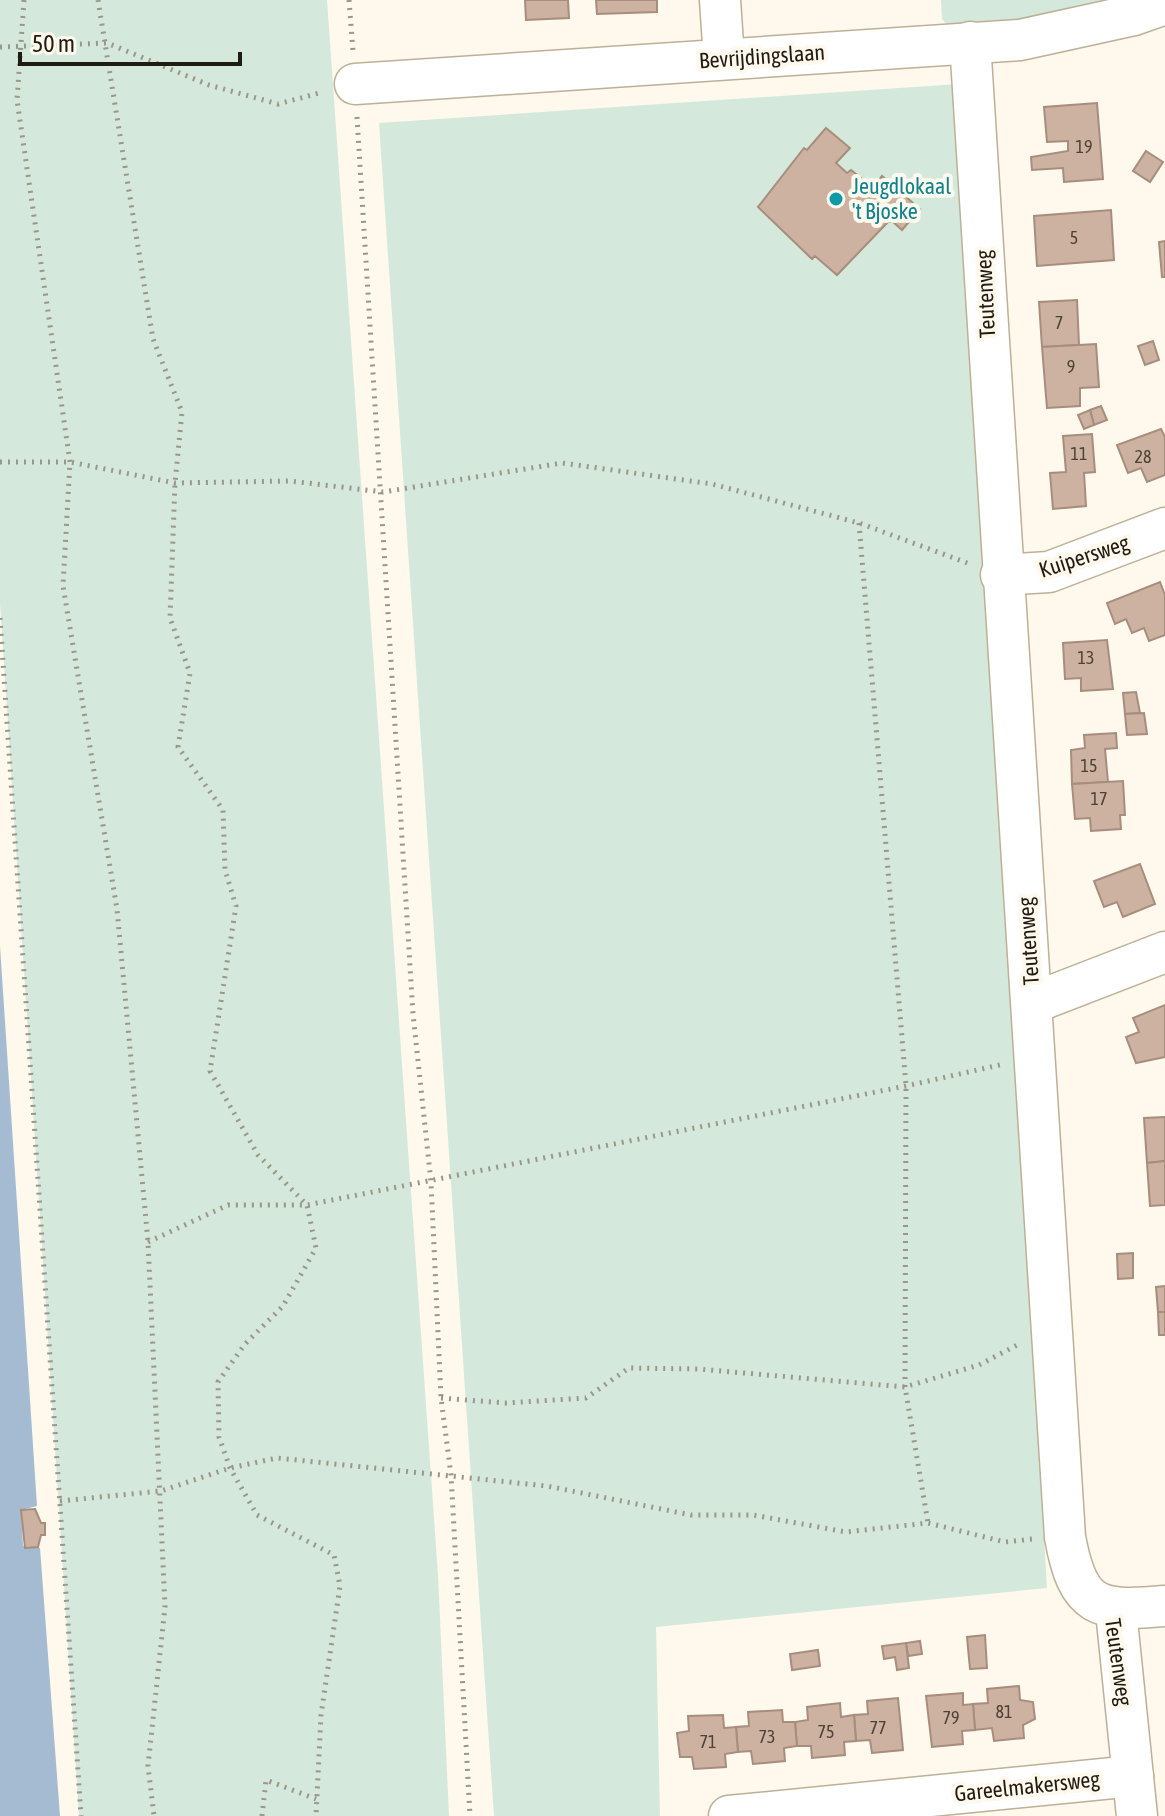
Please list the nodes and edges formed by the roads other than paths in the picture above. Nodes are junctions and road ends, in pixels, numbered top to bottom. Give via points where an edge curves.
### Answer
1 (720, 0) edge
2 (1165, 4) edge
3 (970, 42) junction
4 (724, 59) junction
5 (355, 84) road end
6 (1165, 528) edge
7 (1001, 575) junction
8 (1165, 952) edge
9 (1033, 1003) junction
10 (1165, 1606) edge
11 (1116, 1611) junction
12 (1133, 1776) junction
13 (729, 1816) edge
14 (1137, 1816) edge

1 - 4 street
2 - 3 street, Bevrijdingslaan via 1020,40
3 - 4 street, Bevrijdingslaan
3 - 7 street, Teutenweg
4 - 5 street, Bevrijdingslaan
6 - 7 street, Kuipersweg via 1049,572
7 - 9 street, Teutenweg
8 - 9 street
9 - 11 street, Teutenweg via 1065,1537 1080,1587 1094,1602
10 - 11 street
11 - 12 street, Teutenweg
12 - 13 street, Gareelmakersweg
12 - 14 street, Teutenweg

